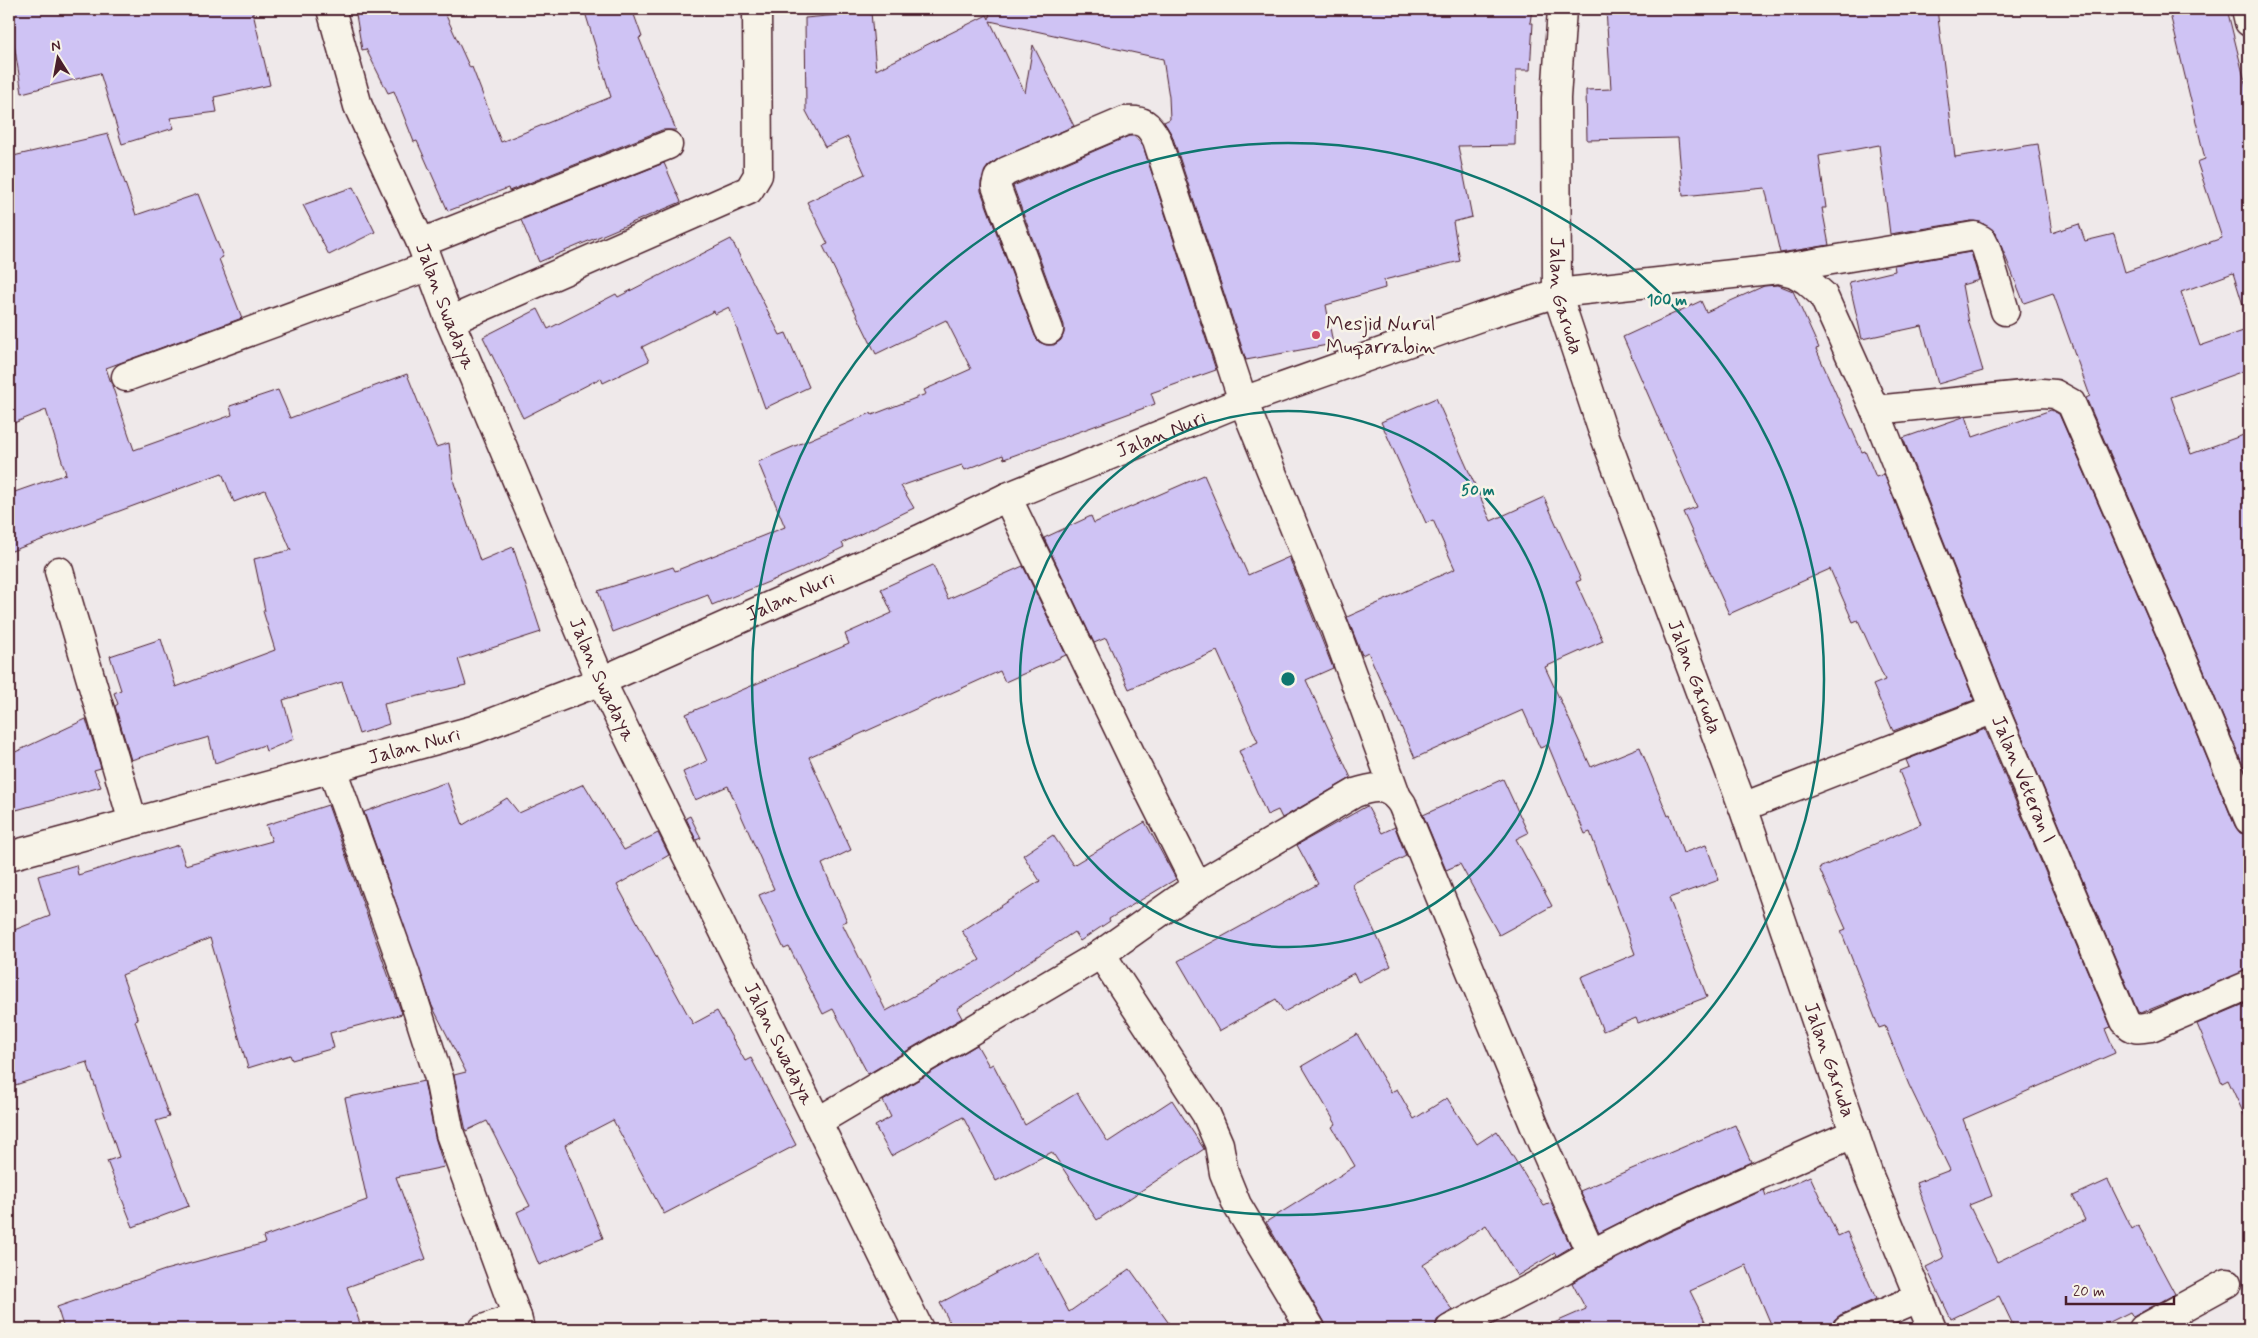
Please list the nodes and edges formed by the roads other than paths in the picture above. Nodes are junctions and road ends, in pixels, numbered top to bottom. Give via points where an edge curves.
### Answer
1 (331, 9) edge
2 (757, 9) edge
3 (1562, 9) edge
4 (2246, 9) edge
5 (2249, 22) edge
6 (668, 145) dead end
7 (425, 254) junction
8 (1779, 269) junction
9 (1557, 293) junction
10 (2004, 311) dead end
11 (450, 321) junction
12 (1049, 330) dead end
13 (126, 377) dead end
14 (1243, 401) junction
15 (1875, 410) junction
16 (1007, 497) junction
17 (58, 571) dead end
18 (601, 681) junction
19 (1994, 709) junction
20 (332, 769) junction
21 (1397, 797) junction
22 (1743, 807) junction
23 (2249, 820) edge
24 (134, 822) junction
25 (9, 856) edge
26 (1197, 886) junction
27 (1101, 954) junction
28 (2249, 985) edge
29 (817, 1122) junction
30 (1854, 1133) junction
31 (1591, 1254) junction
32 (2228, 1283) dead end
33 (1918, 1298) junction
34 (518, 1323) edge
35 (483, 1329) edge
36 (919, 1329) edge
37 (1311, 1329) edge
38 (1450, 1329) edge
39 (1847, 1329) edge
40 (1932, 1329) edge
41 (2143, 1329) edge

1 - 7 street, Jalan Swadaya via 358,106
2 - 11 street via 758,175 749,190
3 - 9 street, Jalan Garuda via 1556,98
4 - 5 street
6 - 7 street
7 - 11 street, Jalan Swadaya
7 - 13 street
8 - 9 street, Jalan Veteran I
8 - 10 street via 1974,236 1982,240 1986,248
8 - 15 street, Jalan Veteran I via 1794,273 1824,295
9 - 14 street, Jalan Nuri
9 - 22 street, Jalan Garuda via 1601,426
11 - 18 street, Jalan Swadaya
12 - 14 street via 996,186 998,178 1124,121 1146,123 1157,140
14 - 16 street, Jalan Nuri
14 - 21 street via 1335,628
15 - 19 street, Jalan Veteran I
15 - 23 street via 2042,393 2055,394 2071,403
16 - 18 street, Jalan Nuri
16 - 26 street
17 - 24 street
18 - 20 street, Jalan Nuri via 473,730
18 - 29 street, Jalan Swadaya
19 - 22 street
19 - 28 street, Jalan Veteran I via 2128,1024 2138,1030 2151,1027
20 - 24 street, Jalan Nuri
20 - 34 street via 408,981 439,1078 450,1134
21 - 26 street via 1383,787 1355,794
21 - 31 street
22 - 30 street, Jalan Garuda
24 - 25 street, Jalan Nuri
26 - 27 street
27 - 29 street
27 - 37 street via 1206,1114 1219,1144 1224,1172 1237,1205
29 - 36 street, Jalan Swadaya
30 - 31 street via 1662,1218
30 - 33 street, Jalan Garuda
31 - 38 street
32 - 41 street
33 - 39 street
33 - 40 street, Jalan Garuda
34 - 35 street

